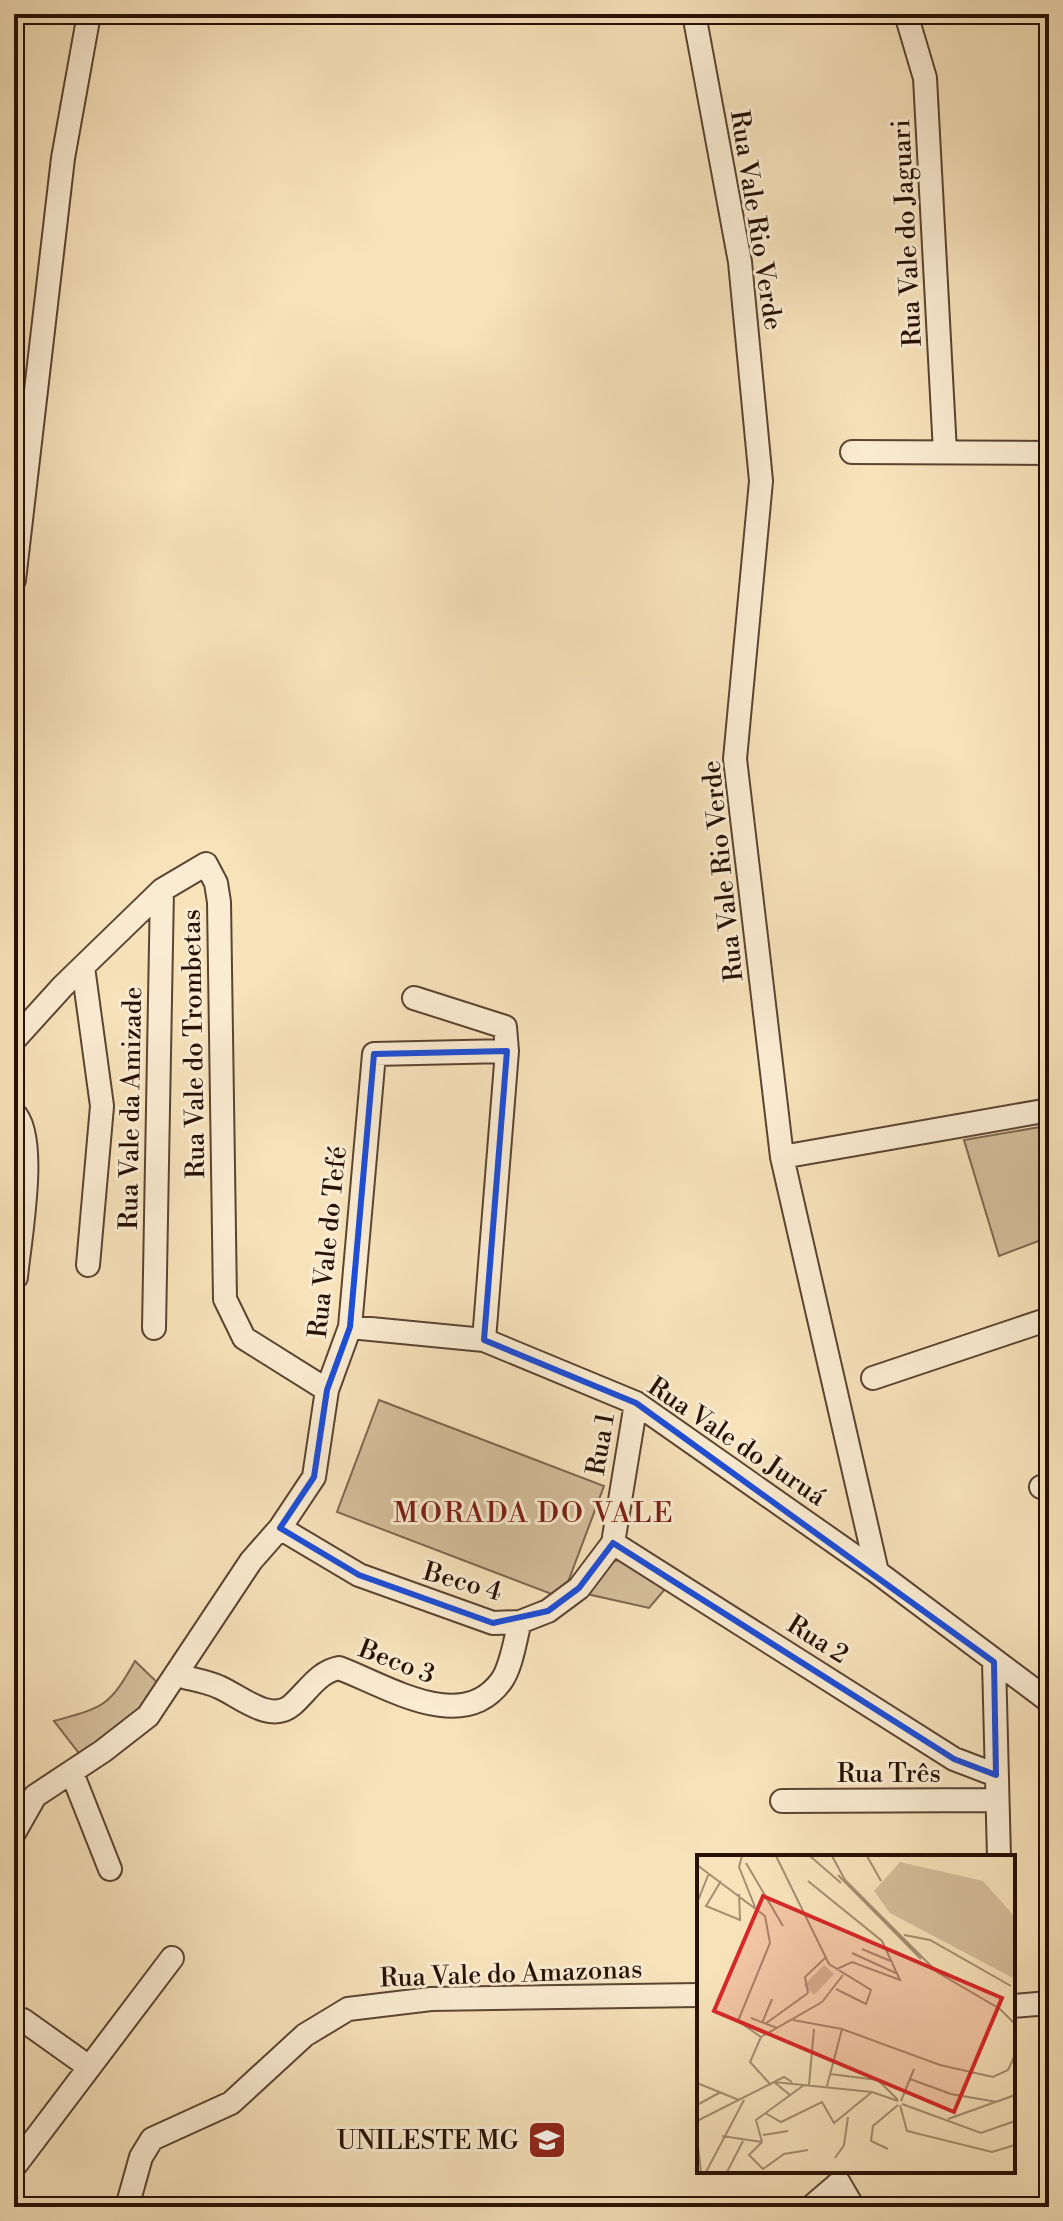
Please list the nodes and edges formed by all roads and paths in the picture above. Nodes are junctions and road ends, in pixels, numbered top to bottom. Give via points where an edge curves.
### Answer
1 (89, 14) edge
2 (694, 14) edge
3 (906, 14) edge
4 (852, 452) dead end
5 (945, 452) junction
6 (1049, 453) edge
7 (14, 580) edge
8 (162, 890) junction
9 (83, 967) junction
10 (414, 998) dead end
11 (14, 1040) edge
12 (507, 1051) junction
13 (1049, 1110) edge
14 (14, 1113) edge
15 (782, 1157) junction
16 (88, 1265) dead end
17 (16, 1277) dead end
18 (1049, 1319) edge
19 (350, 1327) junction
20 (154, 1328) dead end
21 (484, 1340) junction
22 (873, 1378) dead end
23 (327, 1390) junction
24 (636, 1403) junction
25 (280, 1528) junction
26 (613, 1543) junction
27 (877, 1572) junction
28 (520, 1622) junction
29 (994, 1662) junction
30 (177, 1675) junction
31 (1049, 1701) edge
32 (72, 1773) junction
33 (996, 1775) junction
34 (997, 1800) junction
35 (782, 1801) dead end
36 (16, 1826) edge
37 (999, 1855) edge
38 (110, 1869) dead end
39 (172, 1958) dead end
40 (697, 1995) edge
41 (1049, 2003) edge
42 (1015, 2006) edge
43 (23, 2020) dead end
44 (89, 2067) junction
45 (14, 2167) edge
46 (127, 2207) edge
47 (811, 2207) edge
48 (853, 2207) edge

1 - 7 street via 63,158
2 - 15 street, Rua Vale Rio Verde via 740,262 761,481 735,759
3 - 5 street, Rua Vale do Jaguari via 925,78
4 - 5 street
5 - 6 street
8 - 9 street, Rua Vale do Trombetas
8 - 20 street, Rua Vale da Amizade
8 - 23 street, Rua Vale do Trombetas via 206,864 216,883 225,1299 244,1338
9 - 11 street, Rua Vale do Trombetas
9 - 16 street via 102,1106
10 - 12 street via 505,1027
12 - 19 street, Rua Vale do Tefé via 374,1054
12 - 21 street
13 - 15 street
14 - 17 street via 24,1131 27,1155
15 - 27 street, Rua Vale Rio Verde
18 - 22 street
19 - 21 street, Rua Vale do Juruá
19 - 23 street, Rua Vale do Tefé
21 - 24 street, Rua Vale do Juruá
23 - 25 street, Rua Vale do Tefé via 314,1477
24 - 26 street, Rua 1
24 - 27 street, Rua Vale do Juruá
25 - 28 street, Beco 4 via 384,1585 493,1623
25 - 30 street, Rua Vale do Tefé via 251,1561
26 - 28 street, Beco 4 via 579,1588 548,1611
26 - 33 street, Rua 2 via 954,1759
27 - 29 street, Rua Vale do Juruá
28 - 30 street, Beco 3 via 504,1678 487,1698 467,1706 442,1708 339,1668 326,1670 278,1713
29 - 31 street, Rua Vale do Juruá
29 - 33 street
30 - 32 street, Rua Vale do Tefé via 148,1716
32 - 36 street, Rua Vale do Tefé via 35,1796
32 - 38 street
33 - 34 street
34 - 35 street, Rua Três
34 - 37 street
39 - 44 street
40 - 46 street, Rua Vale do Amazonas via 431,1999 348,2009 305,2035 231,2103 152,2139 141,2157
41 - 42 street
43 - 44 street
44 - 45 street
47 - 48 street via 839,2183

